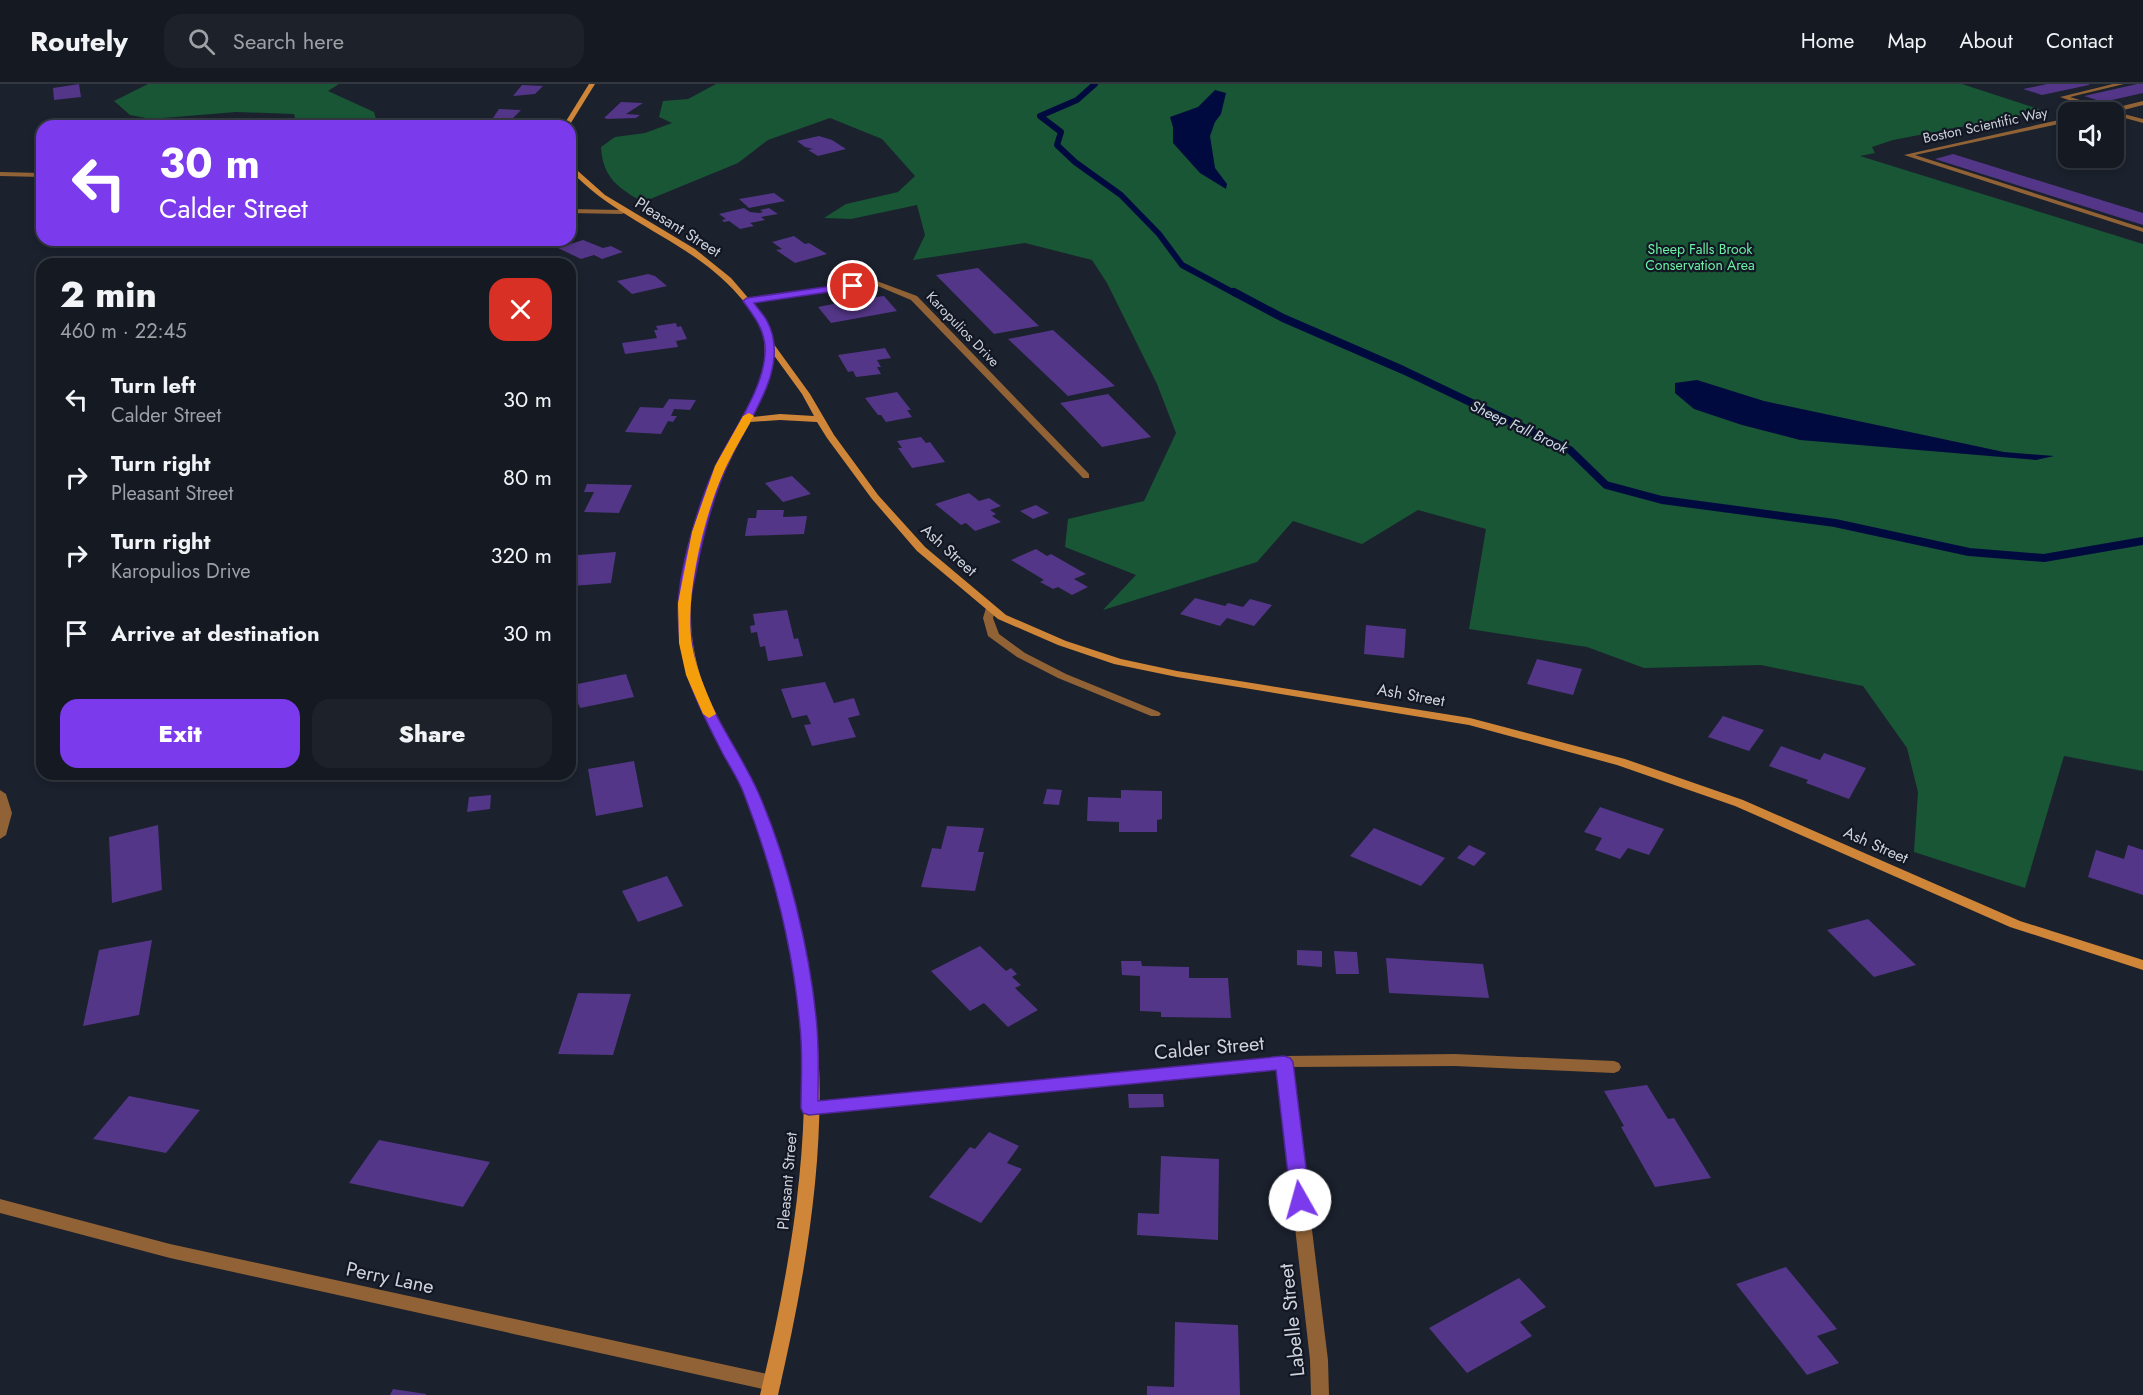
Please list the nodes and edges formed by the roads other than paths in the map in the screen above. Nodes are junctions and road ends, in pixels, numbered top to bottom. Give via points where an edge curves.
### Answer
1 (592, 84) edge
2 (2121, 84) edge
3 (2079, 102) edge
4 (2143, 103) edge
5 (2124, 108) edge
6 (2124, 116) edge
7 (570, 120) edge
8 (2143, 121) edge
9 (2058, 122) edge
10 (576, 173) edge
11 (0, 174) edge
12 (36, 176) edge
13 (576, 211) edge
14 (622, 212) junction
15 (2143, 230) edge
16 (747, 301) junction
17 (770, 345) junction
18 (820, 419) junction
19 (747, 420) junction
20 (1086, 476) dead end
21 (991, 608) junction
22 (1155, 714) dead end
23 (0, 794) edge
24 (0, 835) edge
25 (2143, 965) edge
26 (1284, 1062) junction
27 (1614, 1067) dead end
28 (809, 1108) junction
29 (0, 1206) edge
30 (771, 1389) edge
31 (1320, 1395) edge

1 - 7 street
2 - 3 street via 2063,97
4 - 5 street
6 - 8 street
9 - 15 street, Boston Scientific Way via 1907,155
10 - 14 street, Pleasant Street via 587,187
11 - 12 street
13 - 14 street
14 - 16 street, Pleasant Street via 711,264
16 - 17 street, Pleasant Street via 763,322
16 - 20 street, Karopulios Drive via 874,282 914,298
17 - 18 street, Ash Street
17 - 19 street, Pleasant Street via 767,369
18 - 19 street
18 - 21 street, Ash Street via 875,497 921,549
19 - 28 street, Pleasant Street via 721,466 698,532 684,603 685,643 692,675 751,792 780,876 802,967 809,1030
21 - 22 street via 988,618 994,636 1021,655
21 - 25 street, Ash Street via 1022,626 1118,662 1470,722 1621,762 1739,803 2015,924
23 - 24 street via 6,813
26 - 27 street, Calder Street via 1455,1060
26 - 28 street, Calder Street
26 - 31 street, Labelle Street
28 - 30 street, Pleasant Street via 801,1225
29 - 30 street, Perry Lane via 170,1251

